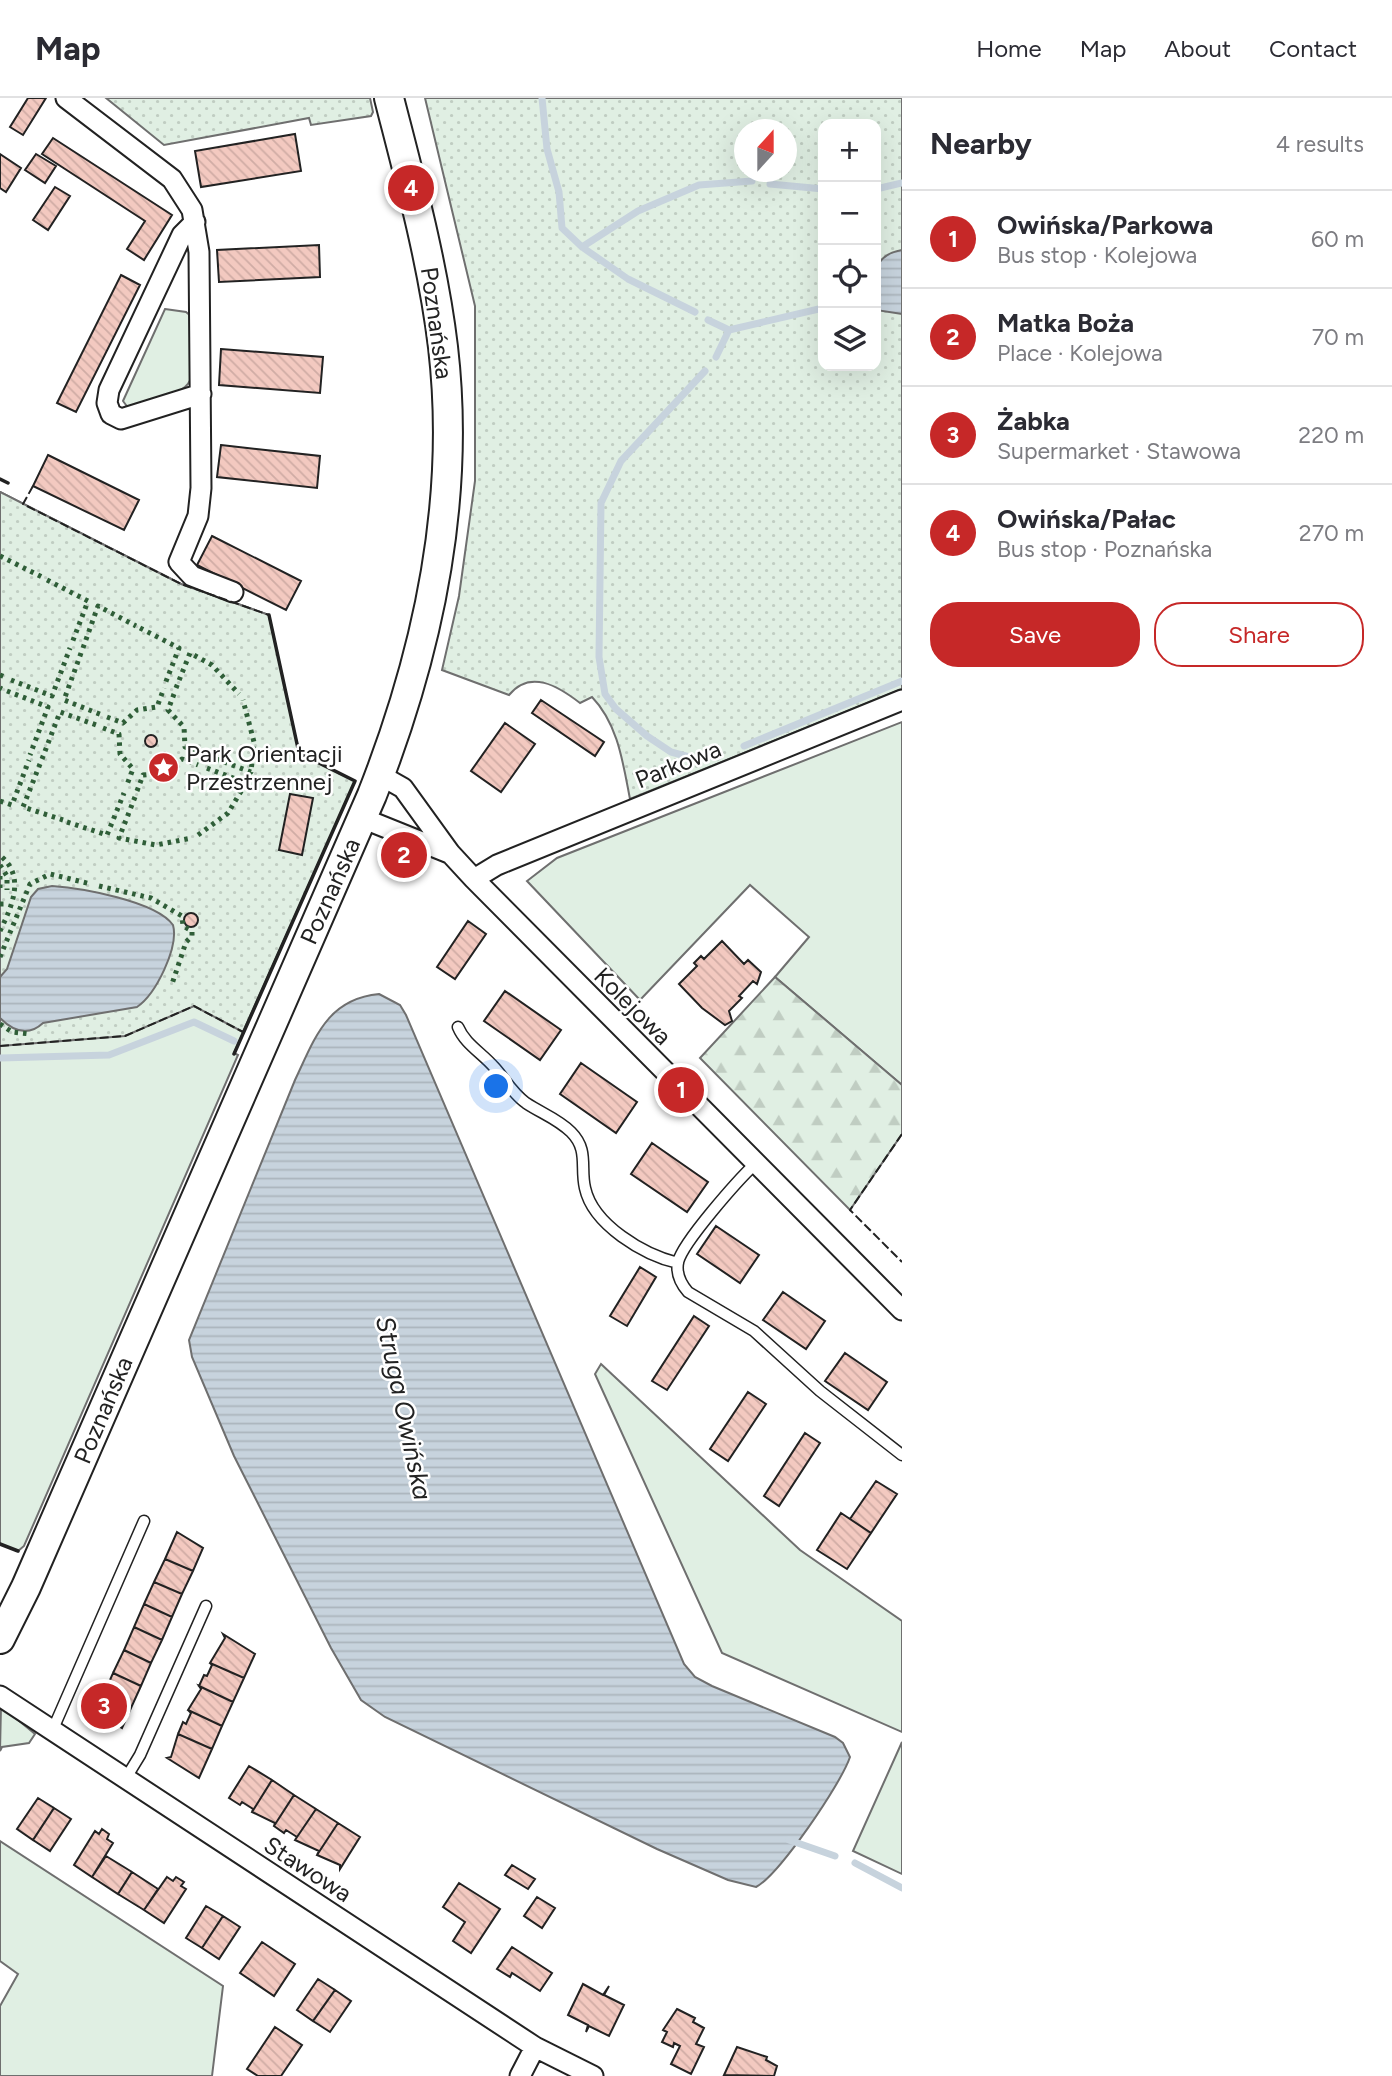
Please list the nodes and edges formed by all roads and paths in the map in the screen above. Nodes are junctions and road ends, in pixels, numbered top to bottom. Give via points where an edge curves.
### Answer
1 (66, 98) edge
2 (389, 98) edge
3 (195, 222) junction
4 (201, 394) junction
5 (233, 592) dead end
6 (902, 700) edge
7 (380, 775) junction
8 (362, 818) junction
9 (450, 853) junction
10 (474, 879) junction
11 (458, 1027) dead end
12 (755, 1164) junction
13 (678, 1263) junction
14 (902, 1310) edge
15 (902, 1455) edge
16 (144, 1521) dead end
17 (206, 1606) dead end
18 (0, 1639) edge
19 (0, 1696) edge
20 (54, 1729) junction
21 (126, 1778) junction
22 (535, 2047) junction
23 (520, 2076) edge
24 (593, 2076) edge

1 - 3 street via 172,179 188,201
2 - 7 main road, Poznańska via 436,304 445,368 447,434 442,527 432,593
3 - 4 street via 200,251
3 - 4 street via 182,235 107,403 111,414 121,419
4 - 5 street via 200,507 179,562 192,576
6 - 10 street, Parkowa via 496,865
7 - 8 main road, Poznańska
7 - 9 street, Kolejowa via 402,788
8 - 9 street, Kolejowa
8 - 18 main road, Poznańska
9 - 10 street, Kolejowa
10 - 12 street, Kolejowa
11 - 13 lane via 518,1097 577,1138 584,1153 586,1192 602,1217 637,1246
12 - 13 lane via 729,1191
12 - 14 street, Kolejowa
13 - 15 lane via 678,1276 688,1292 754,1331 820,1391
16 - 20 lane
17 - 21 lane
19 - 20 street, Stawowa
20 - 21 street, Stawowa
21 - 22 street, Stawowa
22 - 23 street
22 - 24 street, Stawowa

